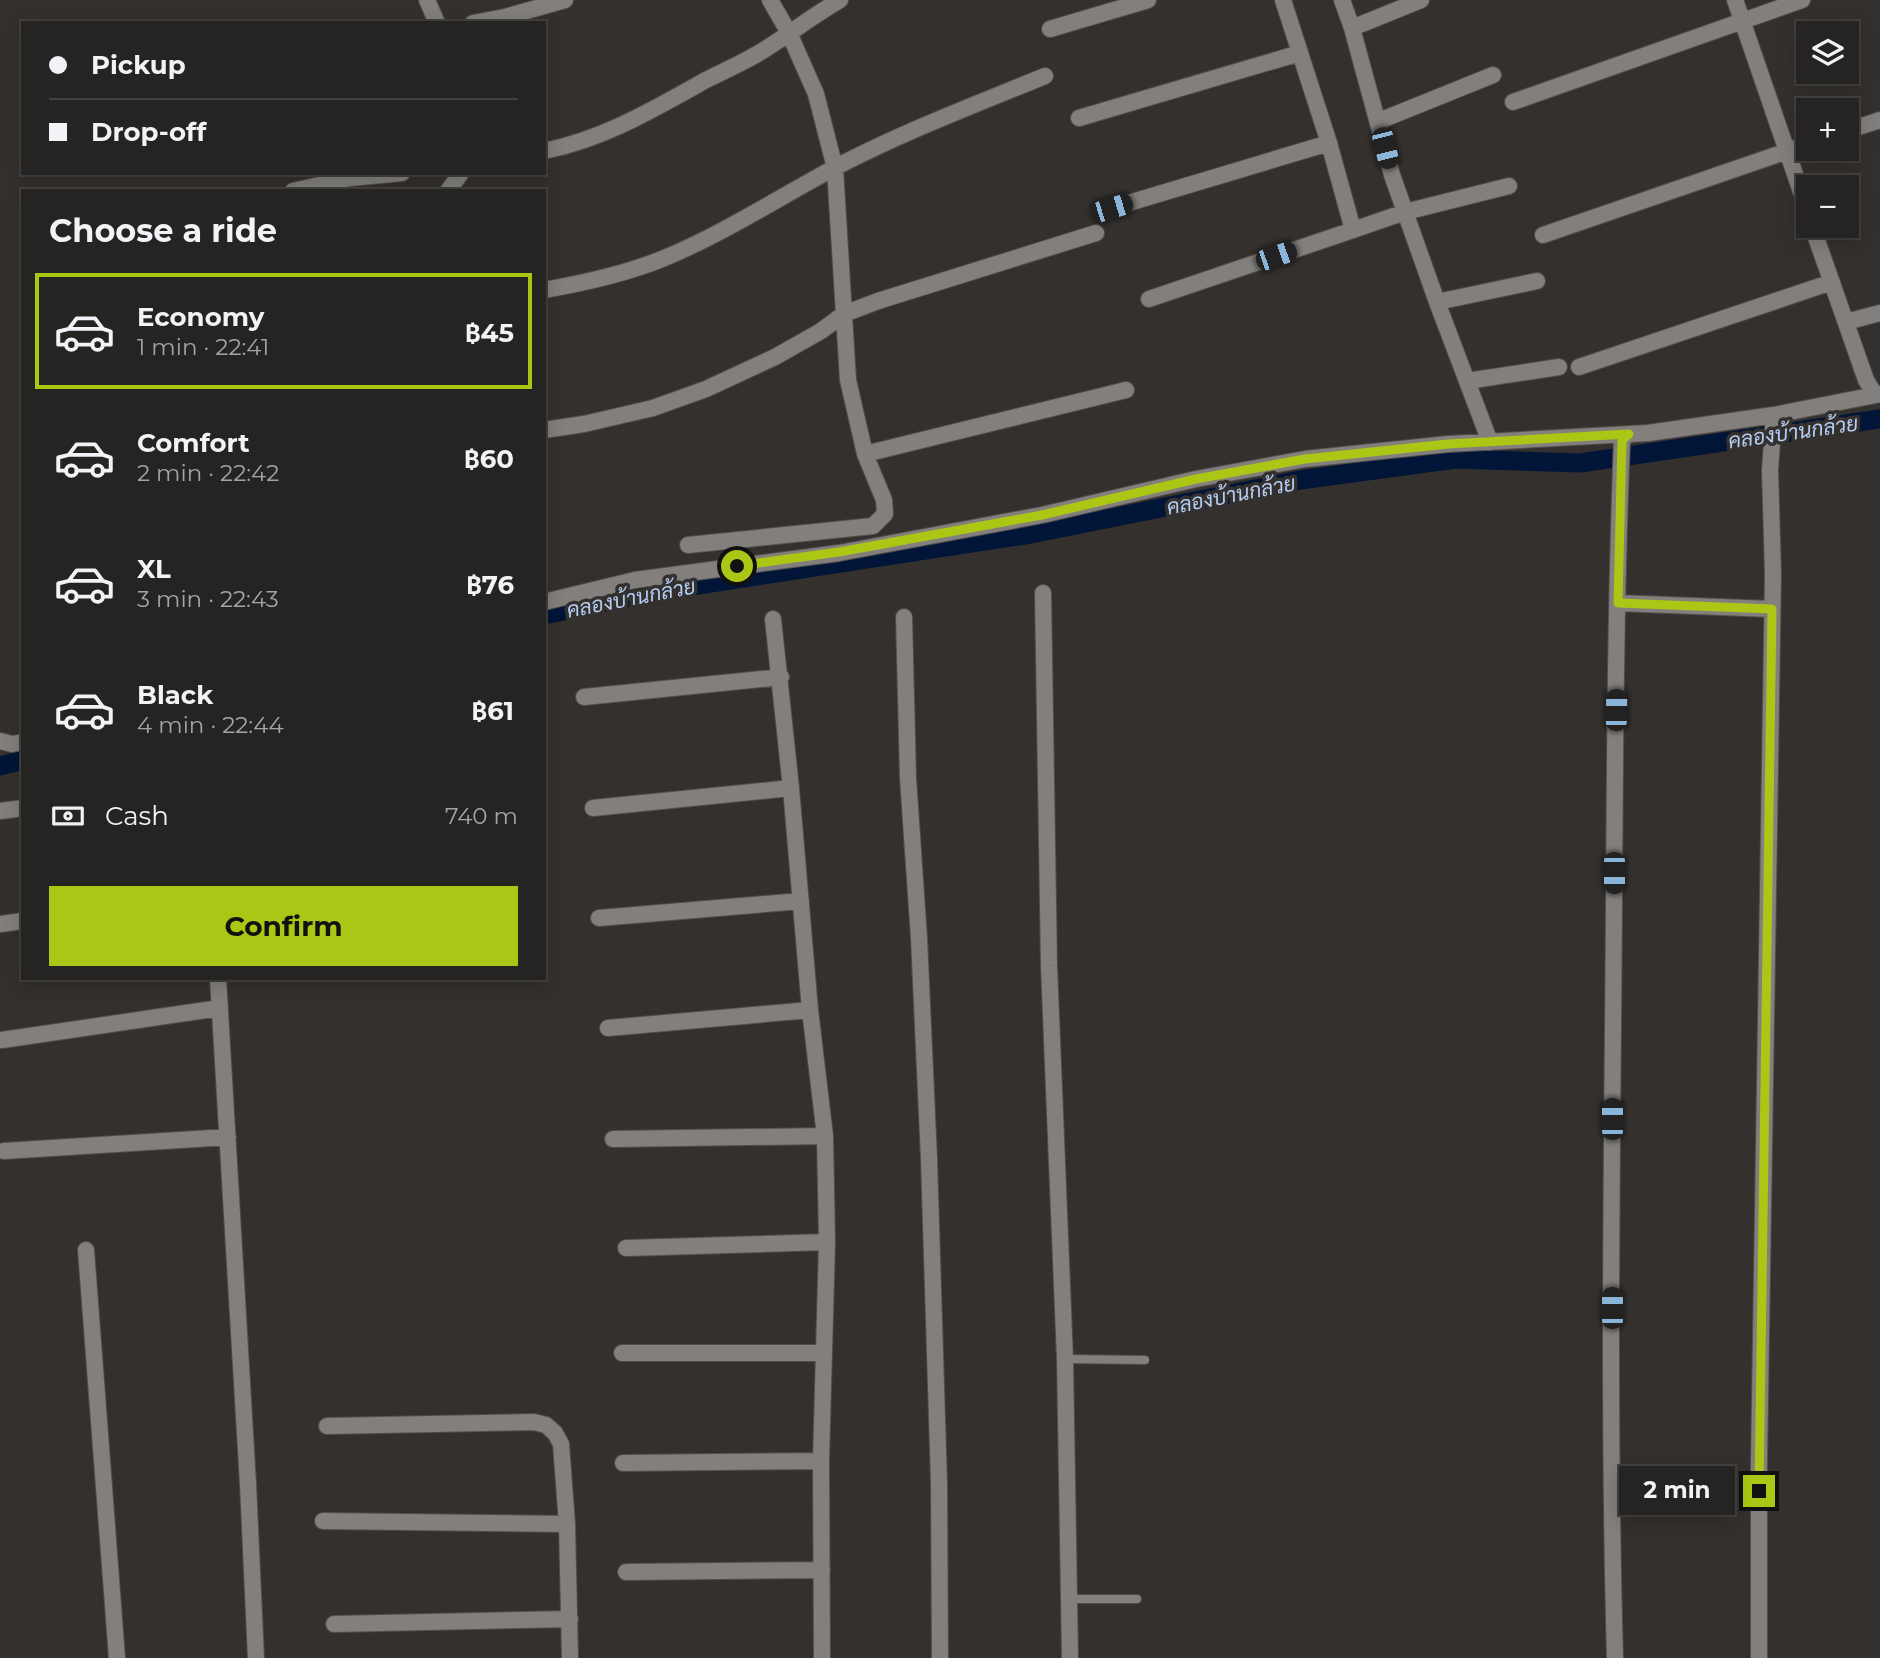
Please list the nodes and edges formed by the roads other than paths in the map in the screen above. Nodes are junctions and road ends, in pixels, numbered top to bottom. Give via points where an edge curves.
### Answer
1 (427, 0) edge
2 (565, 0) edge
3 (770, 0) edge
4 (840, 0) edge
5 (1148, 0) edge
6 (1283, 0) edge
7 (1342, 0) edge
8 (1421, 0) edge
9 (1735, 0) edge
10 (1802, 0) edge
11 (436, 21) edge
12 (484, 21) edge
13 (1741, 21) junction
14 (1352, 28) junction
15 (1050, 29) dead end
16 (789, 33) junction
17 (1300, 53) junction
18 (1493, 75) dead end
19 (1045, 76) dead end
20 (1513, 102) dead end
21 (1079, 118) dead end
22 (1880, 120) edge
23 (1379, 121) junction
24 (1859, 127) edge
25 (1329, 143) junction
26 (1796, 149) edge
27 (546, 151) edge
28 (1787, 152) junction
29 (835, 168) junction
30 (381, 175) edge
31 (1796, 178) edge
32 (1510, 186) dead end
33 (302, 189) edge
34 (1112, 208) dead end
35 (1405, 212) junction
36 (1353, 230) junction
37 (1096, 233) dead end
38 (1544, 235) dead end
39 (1816, 238) edge
40 (1536, 281) dead end
41 (1832, 282) junction
42 (546, 290) edge
43 (1149, 299) dead end
44 (1437, 302) junction
45 (1880, 313) edge
46 (844, 314) junction
47 (1846, 322) junction
48 (1559, 367) dead end
49 (1579, 367) dead end
50 (1467, 381) junction
51 (1126, 390) dead end
52 (1878, 395) edge
53 (1773, 421) junction
54 (546, 430) edge
55 (1626, 437) junction
56 (1490, 442) junction
57 (865, 454) junction
58 (688, 545) dead end
59 (1043, 593) dead end
60 (546, 602) edge
61 (1618, 603) junction
62 (1772, 609) junction
63 (904, 617) dead end
64 (773, 619) dead end
65 (781, 677) junction
66 (584, 698) dead end
67 (0, 741) edge
68 (21, 742) edge
69 (791, 788) junction
70 (21, 808) edge
71 (593, 808) dead end
72 (0, 811) edge
73 (802, 901) junction
74 (599, 918) dead end
75 (21, 921) edge
76 (0, 924) edge
77 (218, 980) edge
78 (220, 1008) junction
79 (810, 1010) junction
80 (608, 1028) dead end
81 (2, 1040) dead end
82 (825, 1136) junction
83 (228, 1137) junction
84 (613, 1139) dead end
85 (4, 1150) dead end
86 (827, 1242) junction
87 (626, 1248) dead end
88 (86, 1250) dead end
89 (622, 1353) dead end
90 (823, 1353) junction
91 (1065, 1359) junction
92 (1145, 1360) dead end
93 (327, 1426) dead end
94 (821, 1461) junction
95 (623, 1463) dead end
96 (323, 1521) dead end
97 (567, 1524) junction
98 (822, 1570) junction
99 (626, 1573) dead end
100 (1069, 1599) junction
101 (1137, 1599) dead end
102 (570, 1619) junction
103 (334, 1624) dead end
104 (117, 1658) edge
105 (256, 1658) edge
106 (570, 1658) edge
107 (822, 1658) edge
108 (940, 1658) edge
109 (1070, 1658) edge
110 (1615, 1658) edge
111 (1759, 1658) edge

1 - 11 street
2 - 12 street
3 - 16 street
4 - 16 street
5 - 15 street
6 - 17 street
7 - 14 street
8 - 14 street
9 - 13 street
10 - 13 street
13 - 20 street
13 - 28 street
14 - 23 street
16 - 27 street via 655,110 617,128
16 - 29 street via 816,94
17 - 21 street
17 - 25 street
18 - 23 street
19 - 29 street via 921,126
22 - 24 street
23 - 35 street
25 - 34 street
25 - 36 street
26 - 28 street
28 - 31 street
28 - 38 street
29 - 42 street via 661,259
29 - 46 street
30 - 33 street
32 - 35 street
35 - 36 street
35 - 44 street
36 - 43 street
37 - 46 street
39 - 41 street
40 - 44 street
41 - 47 street
41 - 49 street
44 - 50 street
45 - 47 street
46 - 54 street via 775,357 706,389 653,408
46 - 57 street via 848,380
47 - 52 street via 1866,380
48 - 50 street
50 - 56 street
51 - 57 street
52 - 53 street
53 - 55 street
53 - 62 street
55 - 56 street
55 - 61 street via 1620,485
56 - 60 street via 1305,459 1029,517 839,552 635,580
57 - 58 street via 884,500 885,514 873,526
59 - 91 street via 1049,966
61 - 62 street
61 - 110 street via 1612,1215
62 - 111 street
63 - 108 street via 929,1159
64 - 65 street
65 - 66 street
65 - 69 street
67 - 68 street
69 - 71 street
69 - 73 street
70 - 72 street
73 - 74 street
73 - 79 street
75 - 76 street
77 - 78 street
78 - 81 street
78 - 83 street
79 - 80 street
79 - 82 street
82 - 84 street
82 - 86 street
83 - 85 street
83 - 105 street
86 - 87 street
86 - 90 street
88 - 104 street
89 - 90 street
90 - 94 street
91 - 92 lane
91 - 100 street
93 - 97 street via 546,1425 561,1444
94 - 95 street
94 - 98 street
96 - 97 street
97 - 102 street
98 - 99 street
98 - 107 street
100 - 101 lane
100 - 109 street
102 - 103 street
102 - 106 street

